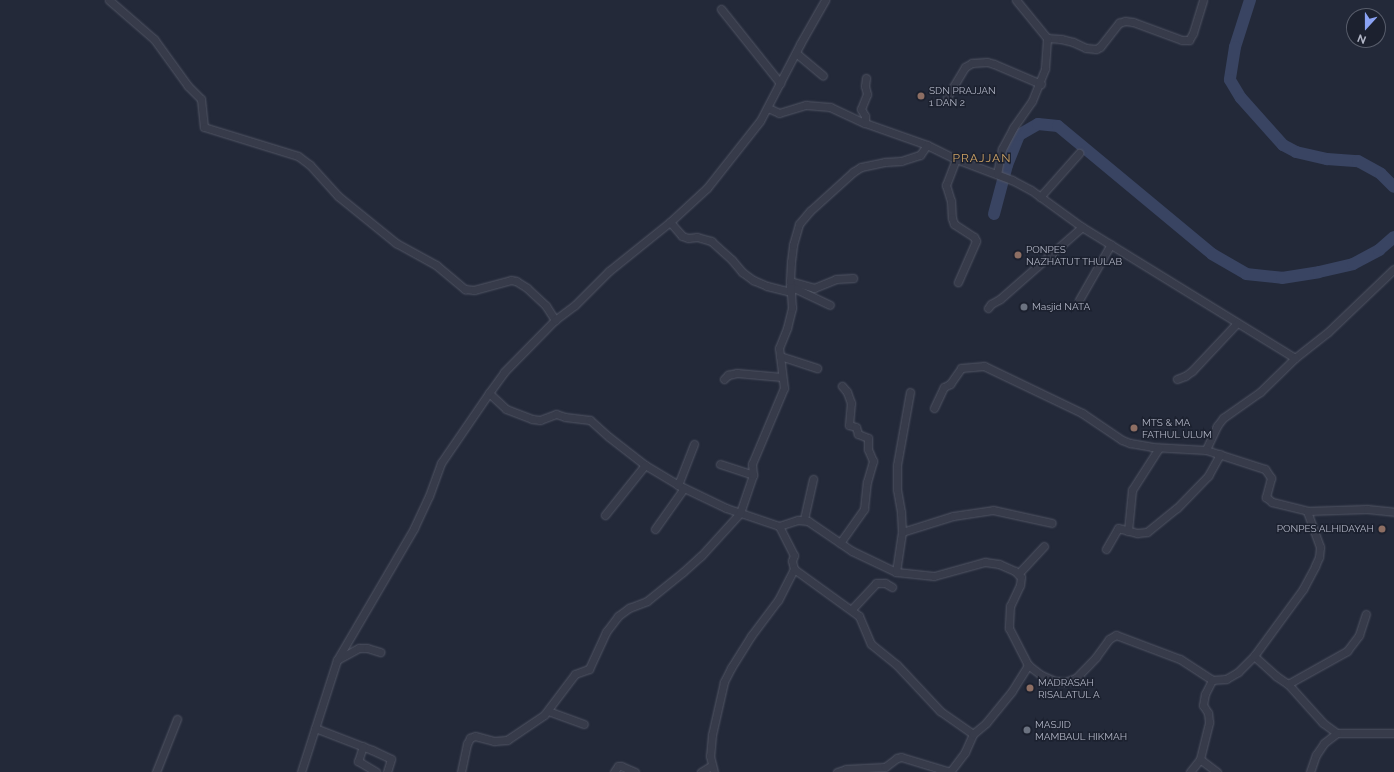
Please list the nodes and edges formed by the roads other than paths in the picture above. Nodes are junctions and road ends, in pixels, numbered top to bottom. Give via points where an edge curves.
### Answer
1 (109, 0) edge
2 (825, 0) edge
3 (1016, 0) edge
4 (1203, 0) edge
5 (721, 9) dead end
6 (1047, 38) junction
7 (796, 53) junction
8 (824, 76) dead end
9 (866, 78) dead end
10 (780, 83) junction
11 (1041, 84) junction
12 (947, 97) dead end
13 (768, 108) junction
14 (865, 123) junction
15 (927, 145) junction
16 (1079, 153) dead end
17 (956, 159) junction
18 (999, 175) junction
19 (1040, 197) junction
20 (670, 222) junction
21 (1082, 227) junction
22 (1111, 244) junction
23 (1394, 269) edge
24 (853, 278) dead end
25 (958, 282) dead end
26 (790, 286) junction
27 (1080, 300) dead end
28 (830, 305) dead end
29 (988, 308) dead end
30 (555, 320) junction
31 (1237, 323) junction
32 (780, 356) junction
33 (1295, 358) junction
34 (817, 368) dead end
35 (782, 377) junction
36 (724, 379) dead end
37 (1177, 379) dead end
38 (842, 386) dead end
39 (910, 392) dead end
40 (489, 393) junction
41 (934, 408) dead end
42 (694, 444) dead end
43 (1160, 448) junction
44 (1206, 450) junction
45 (1220, 454) junction
46 (720, 464) dead end
47 (645, 465) junction
48 (753, 475) junction
49 (813, 479) dead end
50 (681, 487) junction
51 (1307, 511) junction
52 (1394, 512) edge
53 (740, 513) junction
54 (605, 515) dead end
55 (804, 519) junction
56 (1052, 523) dead end
57 (779, 526) junction
58 (655, 529) dead end
59 (1128, 531) junction
60 (902, 532) junction
61 (840, 543) junction
62 (1044, 546) dead end
63 (1106, 549) dead end
64 (794, 570) junction
65 (896, 572) junction
66 (1018, 574) junction
67 (892, 587) dead end
68 (852, 609) junction
69 (1366, 614) dead end
70 (380, 652) dead end
71 (1254, 656) junction
72 (337, 660) junction
73 (1028, 665) junction
74 (1212, 680) junction
75 (1288, 684) junction
76 (548, 711) junction
77 (177, 719) dead end
78 (584, 724) dead end
79 (315, 728) junction
80 (1337, 733) junction
81 (1394, 733) edge
82 (973, 734) junction
83 (363, 746) junction
84 (1200, 759) junction
85 (713, 769) edge
86 (156, 772) edge
87 (301, 772) edge
88 (376, 772) edge
89 (387, 772) edge
90 (461, 772) edge
91 (614, 772) edge
92 (635, 772) edge
93 (701, 772) edge
94 (837, 772) edge
95 (950, 772) edge
96 (1190, 772) edge
97 (1217, 772) edge
98 (1310, 772) edge

1 - 30 street via 154,39 188,86 201,99 204,127 298,156 310,165 338,196 396,243 436,266 464,289 474,290 516,281 546,306
2 - 7 street
3 - 6 street
4 - 6 street via 1194,32 1189,40 1125,21 1119,23 1096,49 1061,39
5 - 10 street
6 - 11 street via 1046,68
7 - 8 street
7 - 10 street
9 - 14 street via 867,94 861,109 866,116
10 - 13 street
11 - 12 street via 994,64 972,63 965,67
11 - 18 street via 1002,149
13 - 14 street via 779,113 806,105 830,107
13 - 20 street via 752,133 707,188
14 - 15 street
15 - 17 street
15 - 26 street via 920,155 901,161 861,167 840,182 802,219 795,233
16 - 19 street
17 - 18 street
17 - 25 street via 946,185 952,218 954,224 976,241
18 - 19 street
19 - 21 street
20 - 26 street via 684,237 711,241 753,280 767,286
20 - 30 street via 609,271
21 - 22 street
21 - 29 street
22 - 27 street
22 - 31 street
23 - 33 street via 1328,332
24 - 26 street via 836,279 814,288
26 - 28 street
26 - 32 street via 792,308 779,348
30 - 40 street via 504,372
31 - 33 street
31 - 37 street via 1192,371
32 - 34 street
32 - 35 street
33 - 44 street via 1260,392 1219,422
35 - 36 street via 736,373
35 - 48 street via 785,382 783,394 752,464
38 - 61 street via 852,403 849,425 856,427 858,434 868,438 868,450 873,461 867,482 864,509
39 - 60 street via 897,465
40 - 47 street via 506,409 532,419 540,420 556,414 590,420
40 - 72 street via 441,463 414,528
41 - 43 street via 944,387 950,384 961,368 984,366 1082,413 1122,440
42 - 50 street
43 - 44 street
43 - 59 street via 1132,490
44 - 45 street
45 - 51 street via 1265,469 1271,478 1267,499
45 - 59 street via 1208,476 1177,508 1148,532
46 - 48 street
47 - 50 street
47 - 54 street
48 - 53 street
49 - 55 street
50 - 53 street
50 - 58 street
51 - 52 street via 1368,509
51 - 71 street via 1318,539 1319,557 1303,589
53 - 57 street
53 - 76 street via 683,572 647,601 629,608 618,616 606,632 589,669 575,674
55 - 57 street
55 - 61 street
56 - 60 street via 993,510 953,516
57 - 64 street via 794,555
59 - 63 street via 1118,528
60 - 65 street
61 - 65 street
62 - 66 street
64 - 68 street
64 - 85 street via 778,600 724,682 712,735
65 - 66 street via 934,576 984,562 999,564
66 - 73 street via 1021,577 1020,585 1010,606 1009,628
67 - 68 street via 885,583 876,583
68 - 82 street via 861,618 871,644 897,665 940,711
69 - 75 street via 1359,635 1347,651
70 - 72 street via 375,649 359,648
71 - 74 street via 1238,672 1226,679
71 - 75 street
72 - 79 street
73 - 74 street via 1041,675 1065,682 1076,678 1109,639 1116,635 1180,659
73 - 82 street via 1012,691 986,723
74 - 84 street via 1203,702 1209,722
75 - 80 street via 1323,723
76 - 78 street
76 - 90 street via 507,740 494,742 474,736 470,738
77 - 86 street
79 - 83 street
79 - 87 street
80 - 81 street
80 - 98 street via 1320,749
82 - 95 street via 965,752
83 - 88 street via 358,761
83 - 89 street via 392,759
84 - 96 street
84 - 97 street
85 - 93 street
91 - 92 street via 621,766
94 - 95 street via 846,769 886,768 901,757

